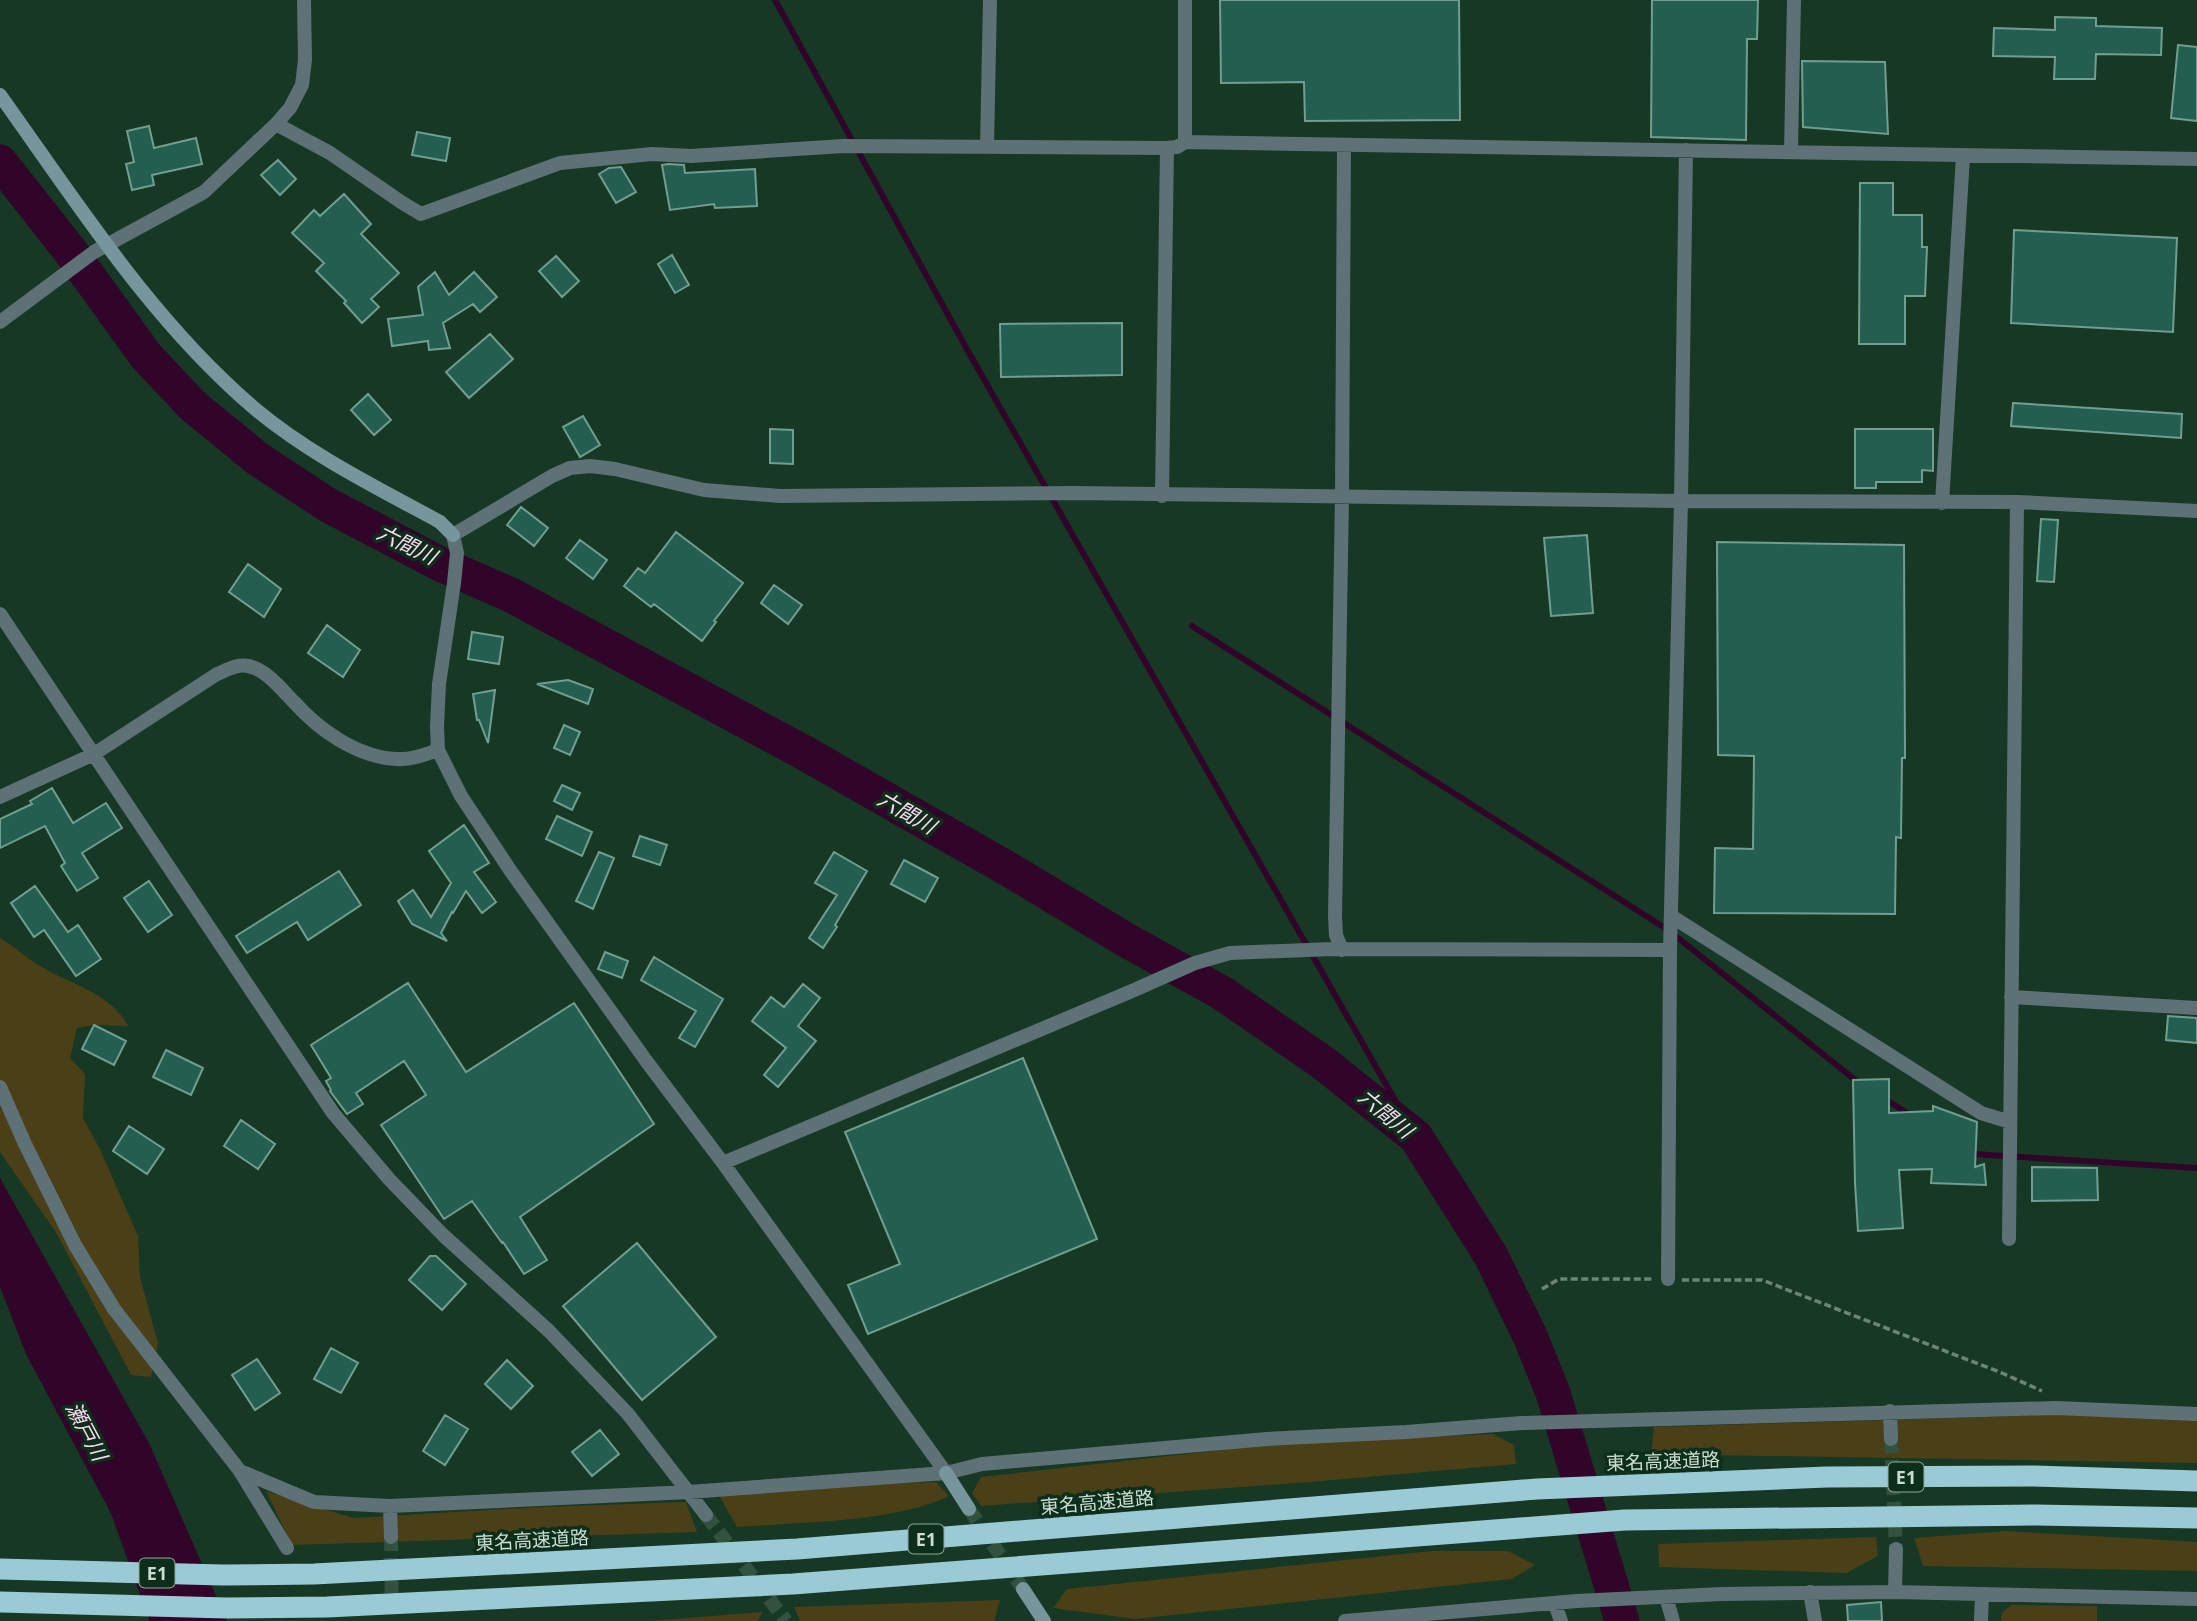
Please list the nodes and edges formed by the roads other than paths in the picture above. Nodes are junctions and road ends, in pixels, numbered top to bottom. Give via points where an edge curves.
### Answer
1 (304, 0) edge
2 (990, 0) edge
3 (1185, 0) edge
4 (1794, 0) edge
5 (0, 95) edge
6 (276, 124) junction
7 (1185, 142) junction
8 (1344, 146) junction
9 (987, 147) junction
10 (1167, 148) junction
11 (1686, 150) junction
12 (1791, 151) junction
13 (1963, 156) junction
14 (2197, 159) edge
15 (108, 246) junction
16 (0, 322) edge
17 (1162, 496) junction
18 (1342, 496) junction
19 (1681, 501) junction
20 (2017, 502) junction
21 (1942, 503) junction
22 (2197, 511) edge
23 (453, 535) junction
24 (0, 614) edge
25 (438, 750) junction
26 (94, 754) junction
27 (0, 797) edge
28 (1671, 916) junction
29 (1337, 949) junction
30 (1670, 950) junction
31 (2011, 997) junction
32 (2197, 1008) edge
33 (0, 1087) edge
34 (2010, 1122) junction
35 (723, 1163) junction
36 (2009, 1239) dead end
37 (1668, 1279) road end
38 (1890, 1411) junction
39 (2197, 1414) edge
40 (1891, 1439) tunnel mouth
41 (240, 1471) junction
42 (946, 1473) junction
43 (2197, 1481) edge
44 (689, 1492) junction
45 (390, 1506) junction
46 (969, 1509) tunnel mouth
47 (706, 1514) tunnel mouth
48 (2197, 1518) edge
49 (391, 1537) tunnel mouth
50 (287, 1548) dead end
51 (1896, 1549) tunnel mouth
52 (0, 1569) edge
53 (1023, 1589) tunnel mouth
54 (1810, 1592) junction
55 (1895, 1592) junction
56 (1982, 1594) junction
57 (1666, 1597) junction
58 (2197, 1599) edge
59 (0, 1602) edge
60 (1555, 1604) junction
61 (1044, 1621) edge
62 (1345, 1621) edge
63 (1561, 1621) edge
64 (1673, 1621) edge
65 (1815, 1621) edge
66 (1982, 1621) edge

1 - 6 street via 302,85
2 - 9 street
3 - 7 street
4 - 12 street
5 - 15 street
6 - 9 street via 330,153 421,214 561,163 652,154 691,156 844,146
6 - 15 street via 204,192
7 - 8 street
7 - 10 street
8 - 11 street
8 - 18 street
9 - 10 street
10 - 17 street
11 - 12 street
11 - 19 street
12 - 13 street
13 - 14 street
13 - 21 street
15 - 16 street
15 - 23 street via 203,361 256,409 318,456 440,522
17 - 18 street
17 - 23 street via 780,496 704,490 590,466 552,476
18 - 19 street
18 - 29 street
19 - 21 street
19 - 28 street
20 - 21 street
20 - 22 street
20 - 31 street
23 - 25 street via 457,553 439,684
24 - 26 street
25 - 26 street via 416,758 371,754 309,719 264,673 237,666 217,674
25 - 35 street via 461,796 510,870
26 - 27 street
26 - 44 street via 359,1146 443,1235 549,1331 628,1414
28 - 30 street
28 - 34 street via 1981,1113
29 - 30 street
29 - 35 street via 1230,953 1195,962
30 - 37 street
31 - 32 street
31 - 34 street
33 - 41 street via 75,1245 114,1309
34 - 36 street
35 - 42 street
38 - 39 street via 2056,1408
38 - 40 street
38 - 42 street via 1522,1423 1267,1439 982,1464
41 - 45 street via 314,1502
41 - 50 street
42 - 44 street
42 - 46 street
43 - 52 highway, 東名高速道路 / E1 via 1841,1477 1615,1485 797,1549 314,1574
44 - 45 street
44 - 47 street
45 - 49 street
48 - 59 highway, E1 via 2036,1515 1625,1520 793,1584 327,1607
51 - 55 street
53 - 61 street
54 - 55 street
54 - 57 street
54 - 65 street
55 - 56 street
56 - 58 street
56 - 66 street
57 - 60 street
57 - 64 street
60 - 62 street
60 - 63 street

